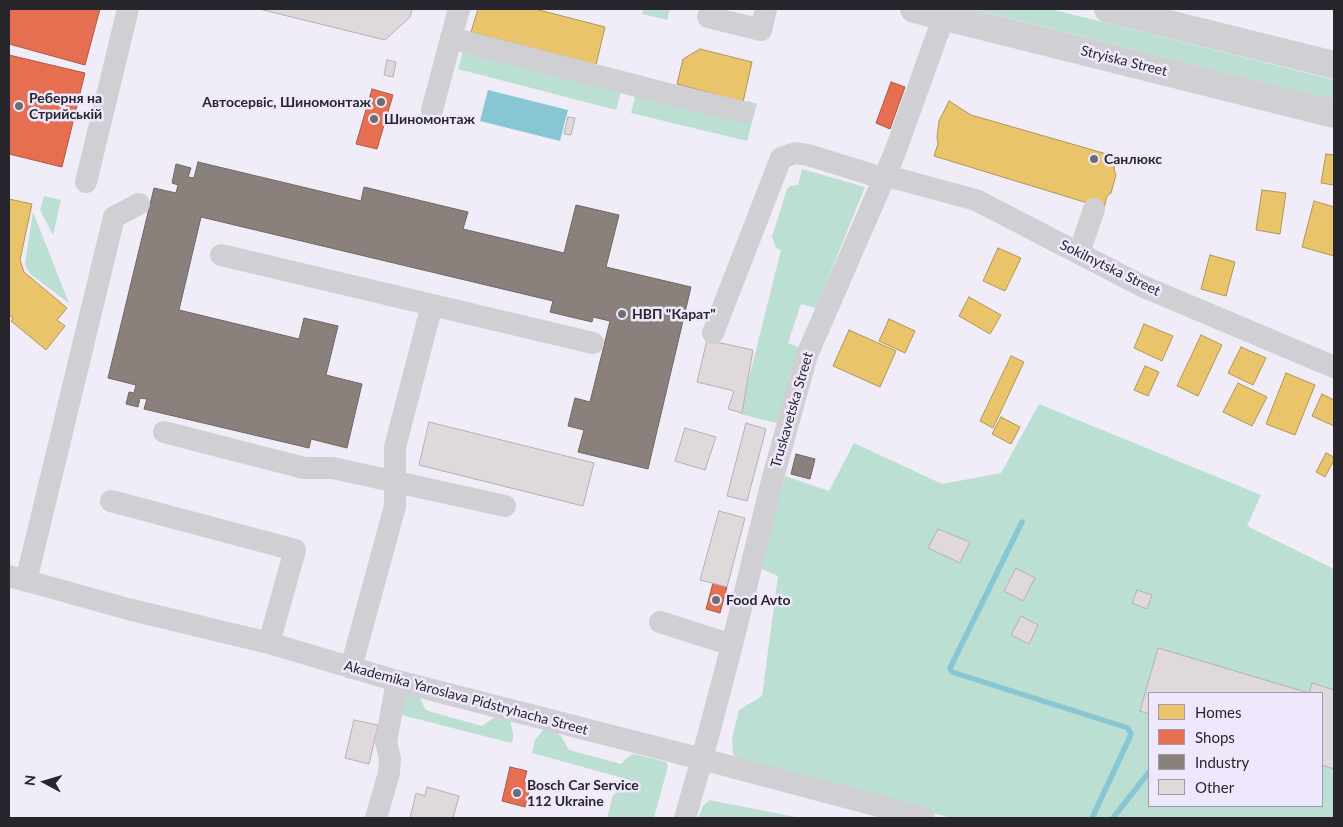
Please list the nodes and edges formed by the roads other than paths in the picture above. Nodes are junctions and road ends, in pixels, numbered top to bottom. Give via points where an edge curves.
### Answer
1 (128, 9) edge
2 (458, 9) edge
3 (766, 9) edge
4 (914, 9) edge
5 (1108, 9) edge
6 (944, 16) junction
7 (708, 17) dead end
8 (451, 38) junction
9 (1334, 65) edge
10 (432, 110) dead end
11 (743, 112) dead end
12 (1334, 114) edge
13 (884, 176) junction
14 (86, 182) dead end
15 (139, 204) dead end
16 (1094, 209) dead end
17 (1079, 253) junction
18 (221, 254) dead end
19 (432, 305) junction
20 (713, 333) dead end
21 (593, 343) dead end
22 (1334, 367) edge
23 (164, 432) dead end
24 (395, 481) junction
25 (112, 501) dead end
26 (505, 506) dead end
27 (17, 579) edge
28 (660, 622) dead end
29 (269, 643) junction
30 (732, 645) junction
31 (351, 668) junction
32 (397, 681) junction
33 (702, 759) junction
34 (376, 818) edge
35 (685, 818) edge
36 (924, 818) edge

1 - 14 street
2 - 8 street
3 - 7 street via 761,30
4 - 6 main road, Stryiska Street
5 - 9 main road
6 - 12 main road, Stryiska Street
6 - 13 street, Truskavetska Street
8 - 10 street
8 - 11 street
13 - 17 street, Sokilnytska Street via 976,200
13 - 20 street, Sokilnytska Street via 808,155 795,153 781,158
13 - 30 street, Truskavetska Street via 807,355
15 - 27 street via 114,216
16 - 17 street
17 - 22 street, Sokilnytska Street via 1142,286
18 - 19 street
19 - 21 street
19 - 24 street via 395,447
23 - 24 street via 304,468 333,468
24 - 26 street
24 - 31 street via 395,506
25 - 29 street via 295,550
27 - 29 street, Akademika Yaroslava Pidstryhacha Street
28 - 30 street
29 - 31 street, Akademika Yaroslava Pidstryhacha Street
30 - 33 street, Truskavetska Street
31 - 32 street, Akademika Yaroslava Pidstryhacha Street
32 - 33 street, Akademika Yaroslava Pidstryhacha Street
32 - 34 street via 386,742 390,758 388,773
33 - 35 street, Truskavetska Street
33 - 36 street, Akademika Yaroslava Pidstryhacha Street

